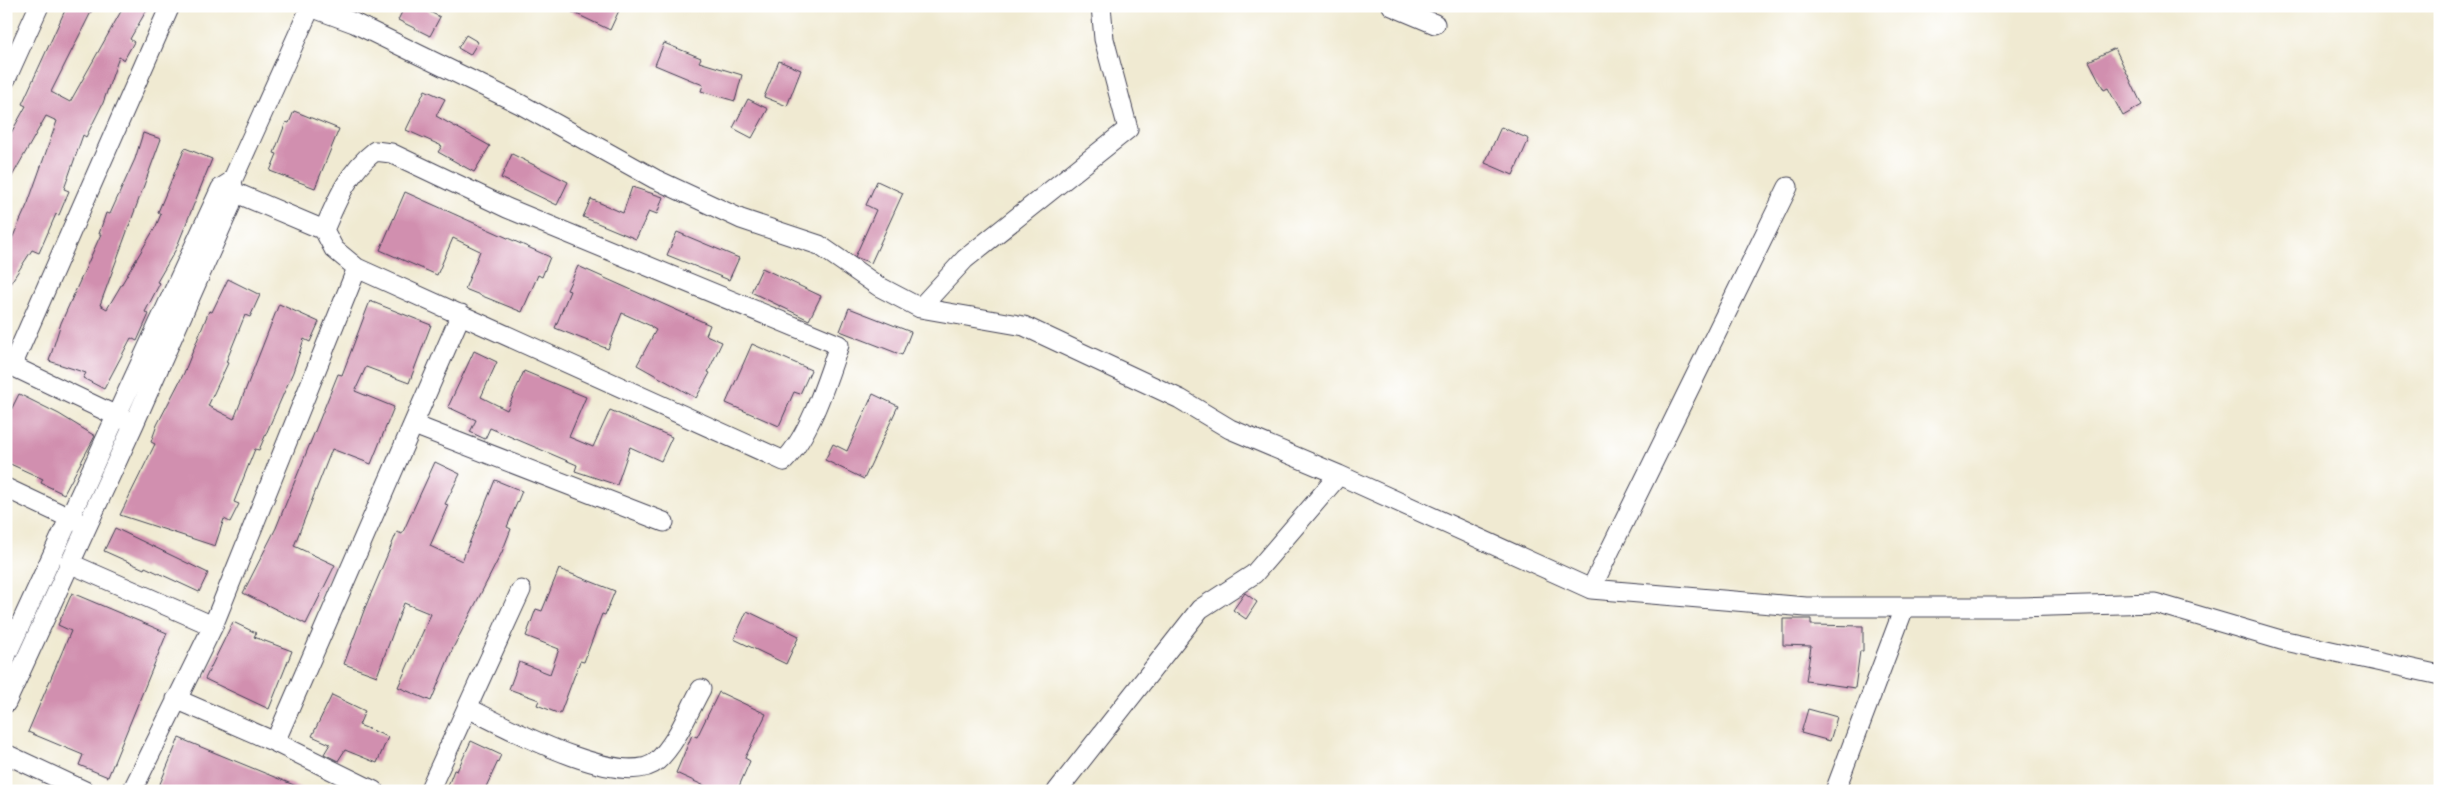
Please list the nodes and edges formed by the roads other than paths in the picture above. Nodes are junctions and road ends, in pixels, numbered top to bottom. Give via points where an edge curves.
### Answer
1 (39, 6) edge
2 (170, 6) edge
3 (1101, 6) edge
4 (1392, 6) edge
5 (309, 7) edge
6 (1435, 24) dead end
7 (6, 79) edge
8 (233, 187) junction
9 (1788, 188) dead end
10 (324, 230) junction
11 (357, 268) junction
12 (920, 308) junction
13 (461, 314) junction
14 (9, 365) edge
15 (117, 416) junction
16 (134, 424) junction
17 (414, 425) junction
18 (1339, 475) junction
19 (6, 488) edge
20 (70, 518) junction
21 (664, 522) dead end
22 (87, 527) junction
23 (69, 563) junction
24 (1591, 589) junction
25 (521, 590) dead end
26 (1904, 608) junction
27 (213, 626) junction
28 (6, 656) edge
29 (2440, 675) edge
30 (701, 689) dead end
31 (176, 699) junction
32 (6, 703) edge
33 (468, 708) junction
34 (275, 742) junction
35 (6, 754) edge
36 (85, 791) edge
37 (132, 791) edge
38 (374, 791) edge
39 (429, 791) edge
40 (1057, 791) edge
41 (1835, 791) edge

1 - 7 street
2 - 14 street
3 - 12 street via 1104,39 1128,129 965,259
4 - 6 street
5 - 8 street
5 - 12 street via 354,23 520,104 689,195 741,219 819,245 878,286
8 - 10 street
8 - 15 street via 221,188
8 - 16 street via 230,207
9 - 24 street
10 - 11 street via 334,249
10 - 13 street via 344,186 361,162 375,151 391,153 507,208 839,344 826,384 796,450 784,461
11 - 13 street
11 - 27 street
12 - 18 street via 1024,326 1180,399 1230,429
13 - 17 street
14 - 15 street
15 - 16 street
15 - 20 street
16 - 22 street
17 - 21 street
17 - 34 street
18 - 24 street
18 - 40 street via 1254,574 1200,609
19 - 20 street
20 - 22 street
20 - 28 street
22 - 23 street
23 - 27 street
23 - 32 street
24 - 26 street via 1806,607
25 - 33 street
26 - 29 street via 2155,603 2280,640
26 - 41 street
27 - 31 street
30 - 33 street via 667,750 656,762 635,770 616,770 548,746
31 - 34 street
31 - 37 street
33 - 39 street
34 - 38 street
35 - 36 street

